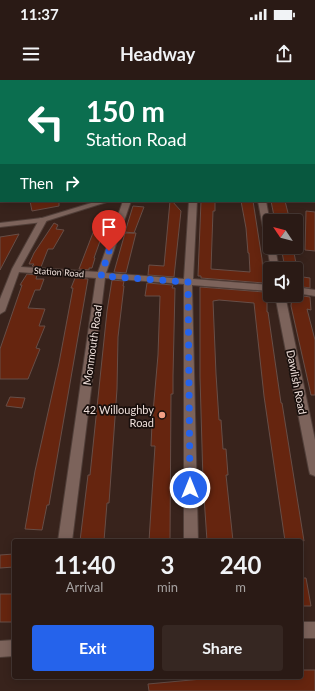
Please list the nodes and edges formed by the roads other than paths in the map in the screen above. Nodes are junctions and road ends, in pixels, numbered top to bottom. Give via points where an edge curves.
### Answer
1 (103, 202) edge
2 (127, 202) edge
3 (193, 202) edge
4 (262, 202) edge
5 (264, 214) edge
6 (43, 220) junction
7 (0, 225) edge
8 (16, 269) junction
9 (101, 276) junction
10 (188, 282) junction
11 (263, 287) edge
12 (303, 291) edge
13 (315, 293) edge
14 (281, 302) edge
15 (0, 311) edge
16 (315, 470) edge
17 (65, 539) edge
18 (191, 539) edge
19 (303, 630) edge
20 (315, 630) edge
21 (12, 648) edge
22 (0, 649) edge

1 - 6 street
2 - 9 street, Monmouth Road
3 - 10 street
4 - 5 street
6 - 7 street
6 - 8 street
8 - 9 street, Station Road
8 - 15 street
9 - 10 street, Station Road
9 - 17 street, Monmouth Road
10 - 11 street, Station Road
10 - 18 street
12 - 13 street
14 - 16 street, Dawlish Road
19 - 20 street
21 - 22 street

